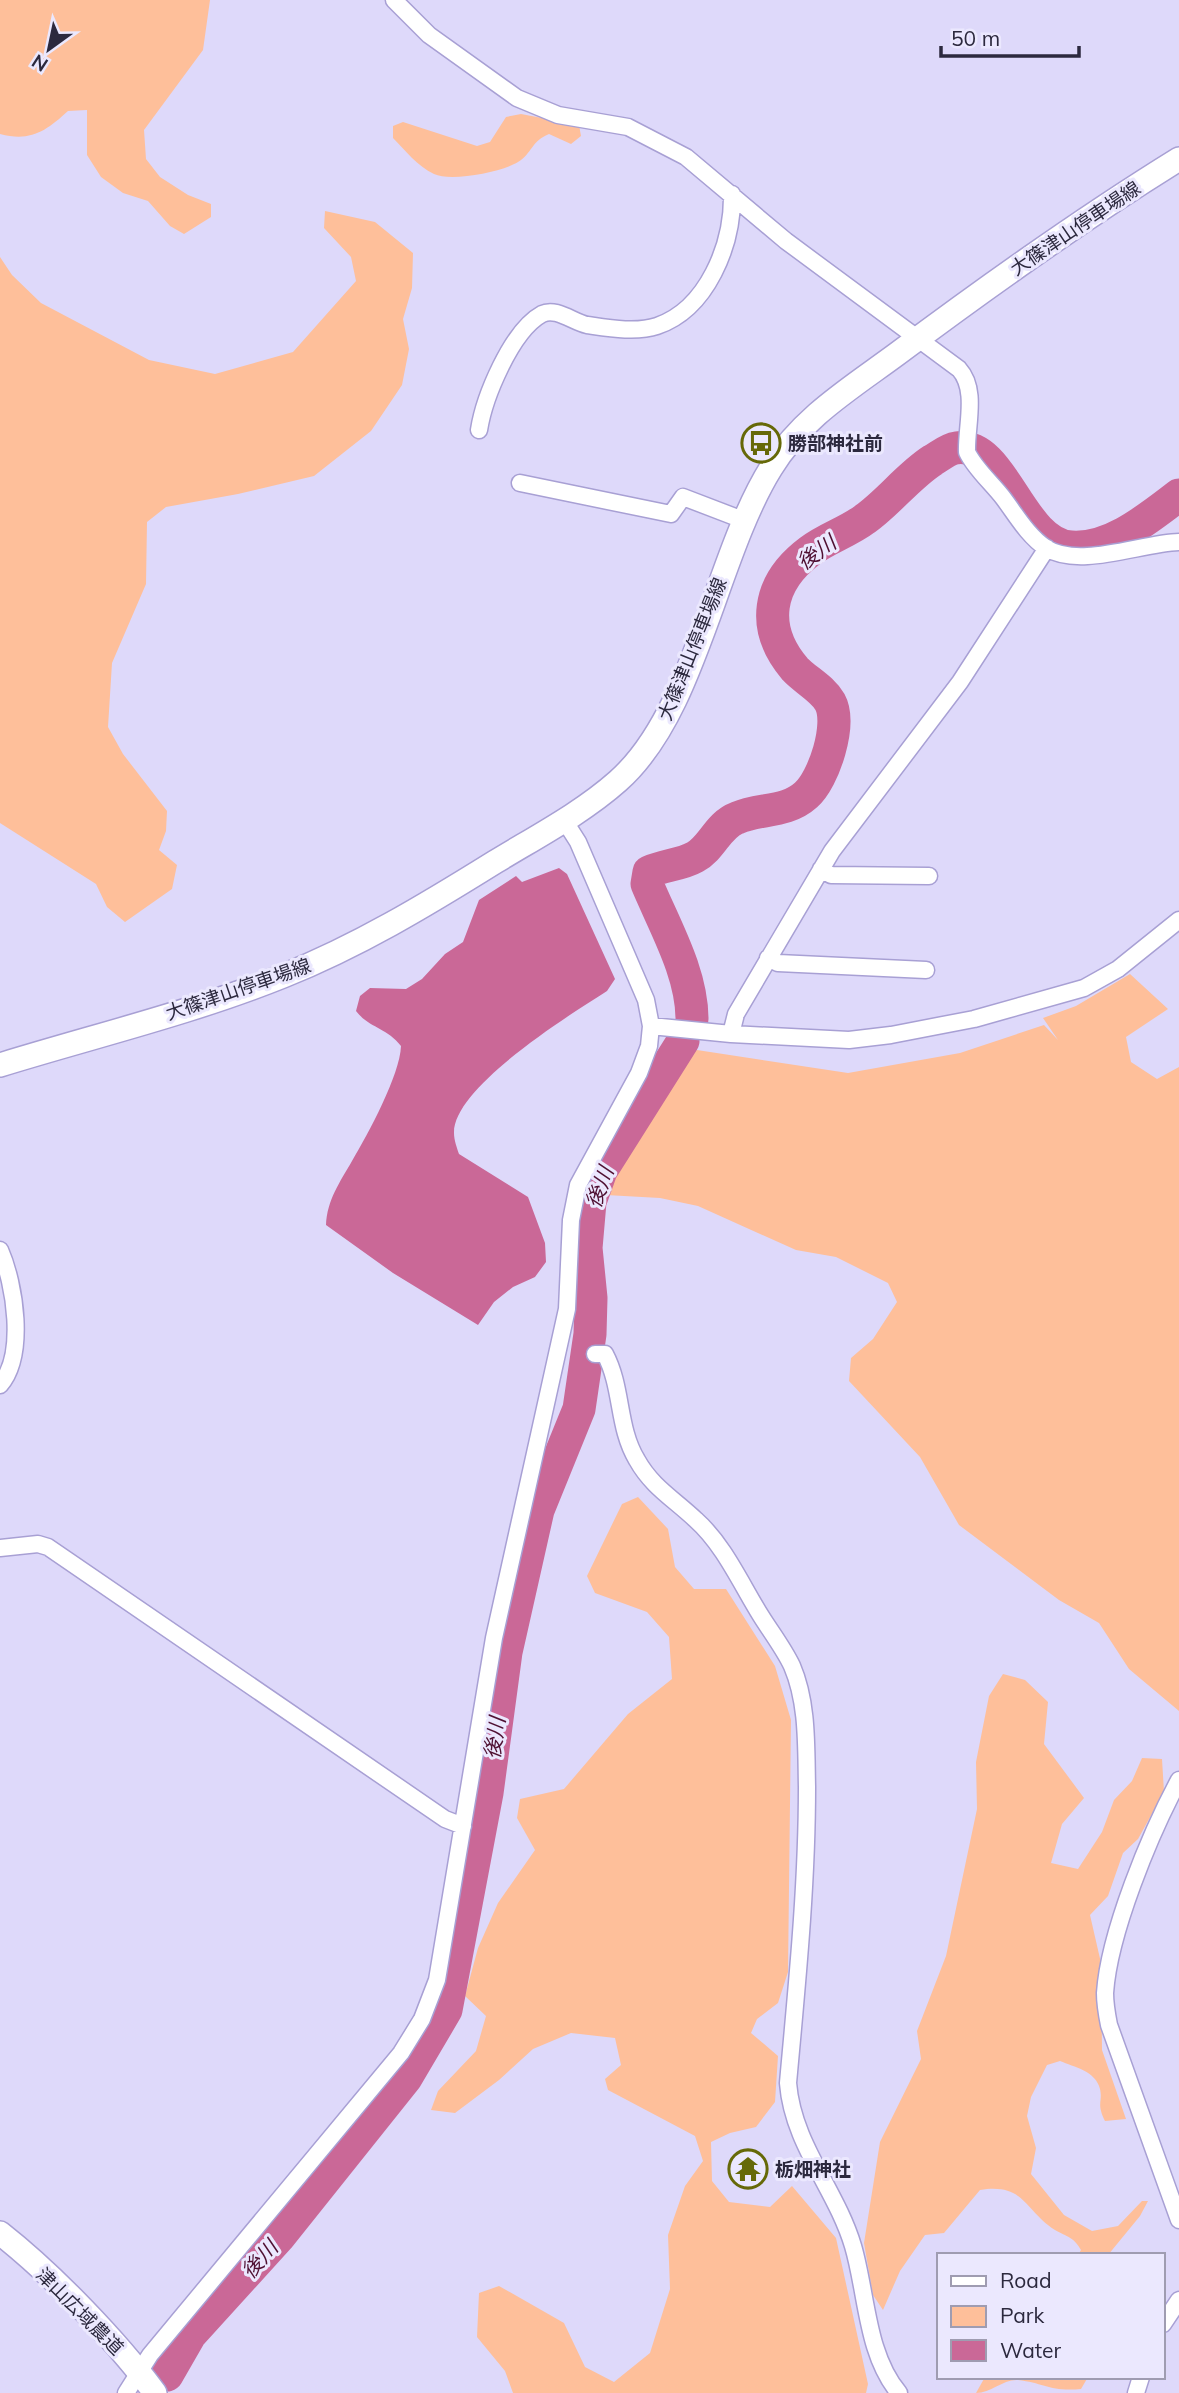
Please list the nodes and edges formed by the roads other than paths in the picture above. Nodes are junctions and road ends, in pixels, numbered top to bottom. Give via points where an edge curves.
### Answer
1 (394, 0) edge
2 (1179, 159) edge
3 (732, 194) junction
4 (916, 340) junction
5 (479, 430) dead end
6 (520, 483) dead end
7 (743, 520) junction
8 (1179, 542) edge
9 (1047, 548) junction
10 (564, 820) junction
11 (821, 869) junction
12 (929, 876) dead end
13 (1179, 920) edge
14 (768, 958) junction
15 (926, 970) dead end
16 (651, 1026) junction
17 (731, 1034) junction
18 (0, 1065) edge
19 (0, 1250) edge
20 (595, 1354) dead end
21 (0, 1385) edge
22 (0, 1548) edge
23 (1179, 1780) edge
24 (463, 1826) junction
25 (1179, 2220) edge
26 (0, 2233) edge
27 (1179, 2300) edge
28 (1165, 2321) edge
29 (139, 2370) junction
30 (126, 2393) edge
31 (155, 2393) edge
32 (899, 2393) edge

1 - 3 street via 429,35 517,98 558,115 628,127 686,158
2 - 4 main road, 大篠津山停車場線
3 - 4 street
3 - 5 street via 727,229 711,279 676,317 637,329 542,314 514,344 491,389
4 - 7 main road, 大篠津山停車場線 via 803,425 768,472
4 - 9 street via 966,377 966,447 1024,526
6 - 7 street via 671,514 683,497
7 - 10 main road, 大篠津山停車場線 via 678,692 647,748 619,780
8 - 9 street via 1099,555 1071,556
9 - 11 street via 960,682
10 - 16 street via 578,842 646,1000
10 - 18 main road, 大篠津山停車場線 via 346,949 281,977
11 - 12 street via 831,875
11 - 14 street
13 - 17 street via 1118,969 1084,989 986,1016 849,1040
14 - 15 street via 778,963
14 - 17 street via 736,1014
16 - 17 street
16 - 24 street via 639,1073 578,1185 571,1220 567,1310 494,1638
19 - 21 street via 12,1285 15,1354
20 - 32 street via 605,1354 611,1365 625,1431 649,1481 713,1539 792,1666 801,1696 807,1809 790,2108 853,2246 879,2356
22 - 24 street via 48,1547 445,1819
23 - 25 street via 1130,1893 1111,1955 1105,1995 1108,2025
24 - 29 street via 437,1980 422,2019 340,2130
26 - 29 main road, 津山広域農道
27 - 28 street
29 - 30 street
29 - 31 main road, 津山広域農道

